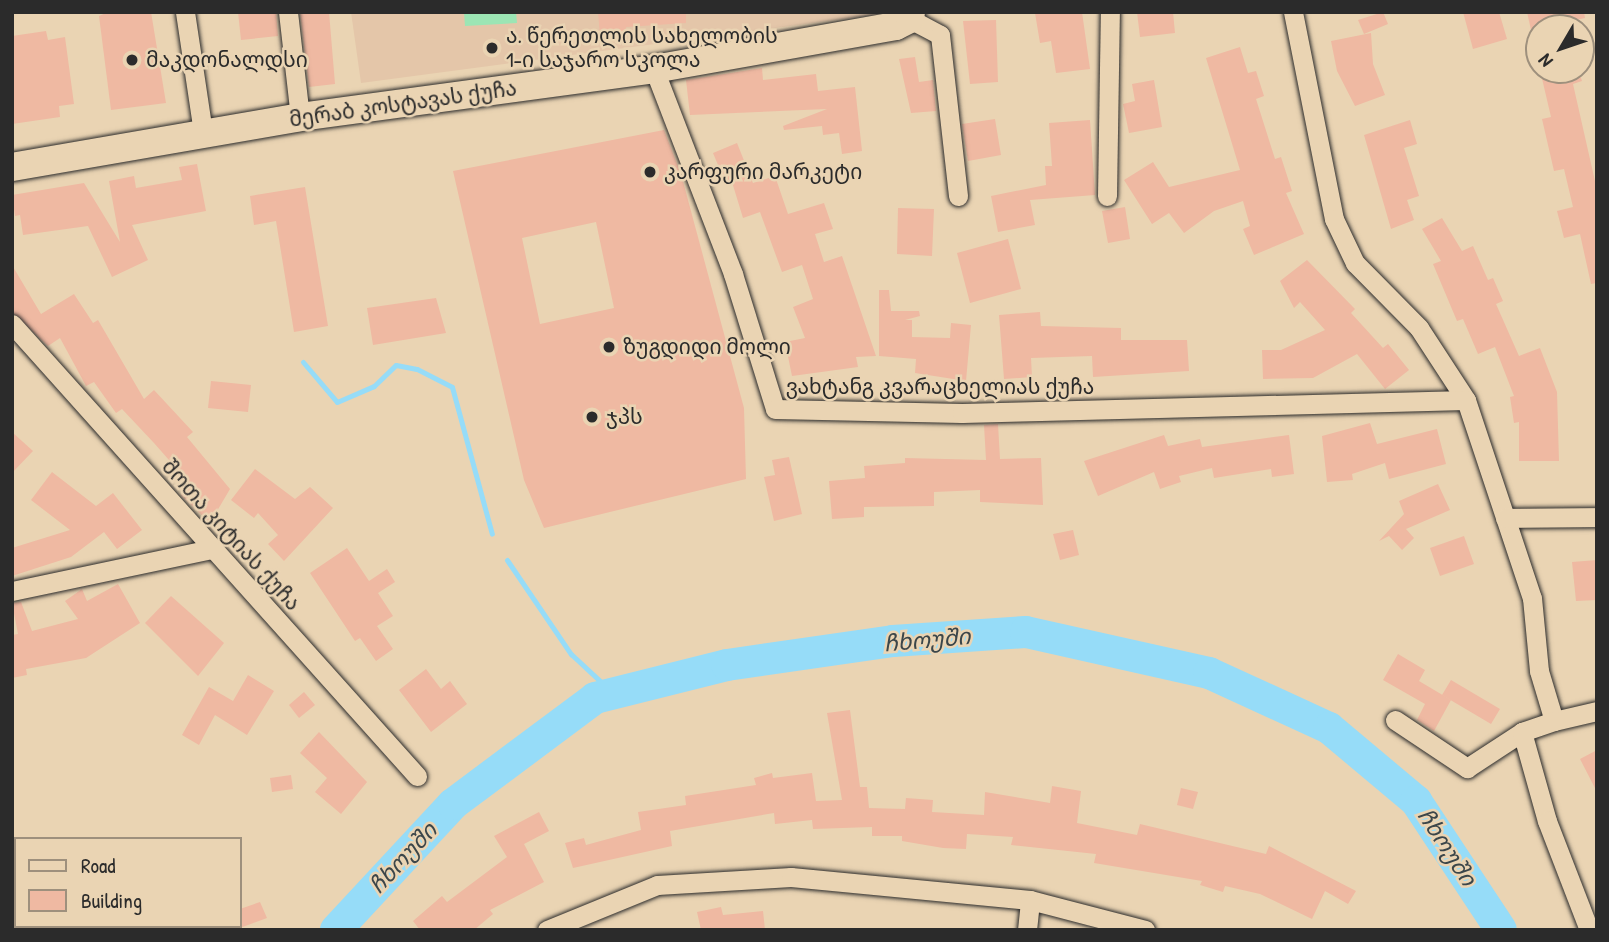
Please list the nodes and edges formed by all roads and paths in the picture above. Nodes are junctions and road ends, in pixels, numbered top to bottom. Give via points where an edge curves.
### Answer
1 (185, 12) edge
2 (288, 12) edge
3 (1110, 12) edge
4 (1293, 12) edge
5 (911, 16) edge
6 (654, 69) junction
7 (300, 117) junction
8 (203, 132) junction
9 (12, 167) edge
10 (958, 196) dead end
11 (1107, 197) dead end
12 (12, 324) edge
13 (1466, 400) junction
14 (1597, 517) edge
15 (1505, 518) junction
16 (211, 549) junction
17 (12, 591) edge
18 (1597, 710) edge
19 (1395, 720) dead end
20 (1554, 722) junction
21 (1522, 732) junction
22 (417, 776) dead end
23 (1030, 900) junction
24 (547, 930) edge
25 (1027, 930) edge
26 (1145, 930) edge
27 (1589, 930) edge

1 - 8 street
2 - 7 street
3 - 11 street
4 - 13 street via 1334,219 1354,263 1419,328
5 - 6 main road, მერაბ კოსტავას ქუჩა via 896,26
5 - 10 street via 940,34
6 - 7 main road, მერაბ კოსტავას ქუჩა
6 - 13 street, ვახტანგ კვარაცხელიას ქუჩა via 733,274 775,409 962,413
7 - 8 main road, მერაბ კოსტავას ქუჩა
8 - 9 main road, მერაბ კოსტავას ქუჩა
12 - 16 street, შოთა კიტიას ქუჩა
13 - 15 street
14 - 15 street
15 - 20 street via 1532,598 1539,671
16 - 17 street
16 - 22 street, შოთა კიტიას ქუჩა
18 - 20 street
19 - 21 street via 1467,768
20 - 21 street
21 - 27 street via 1547,821
23 - 24 street via 791,877 657,885
23 - 25 street
23 - 26 street

